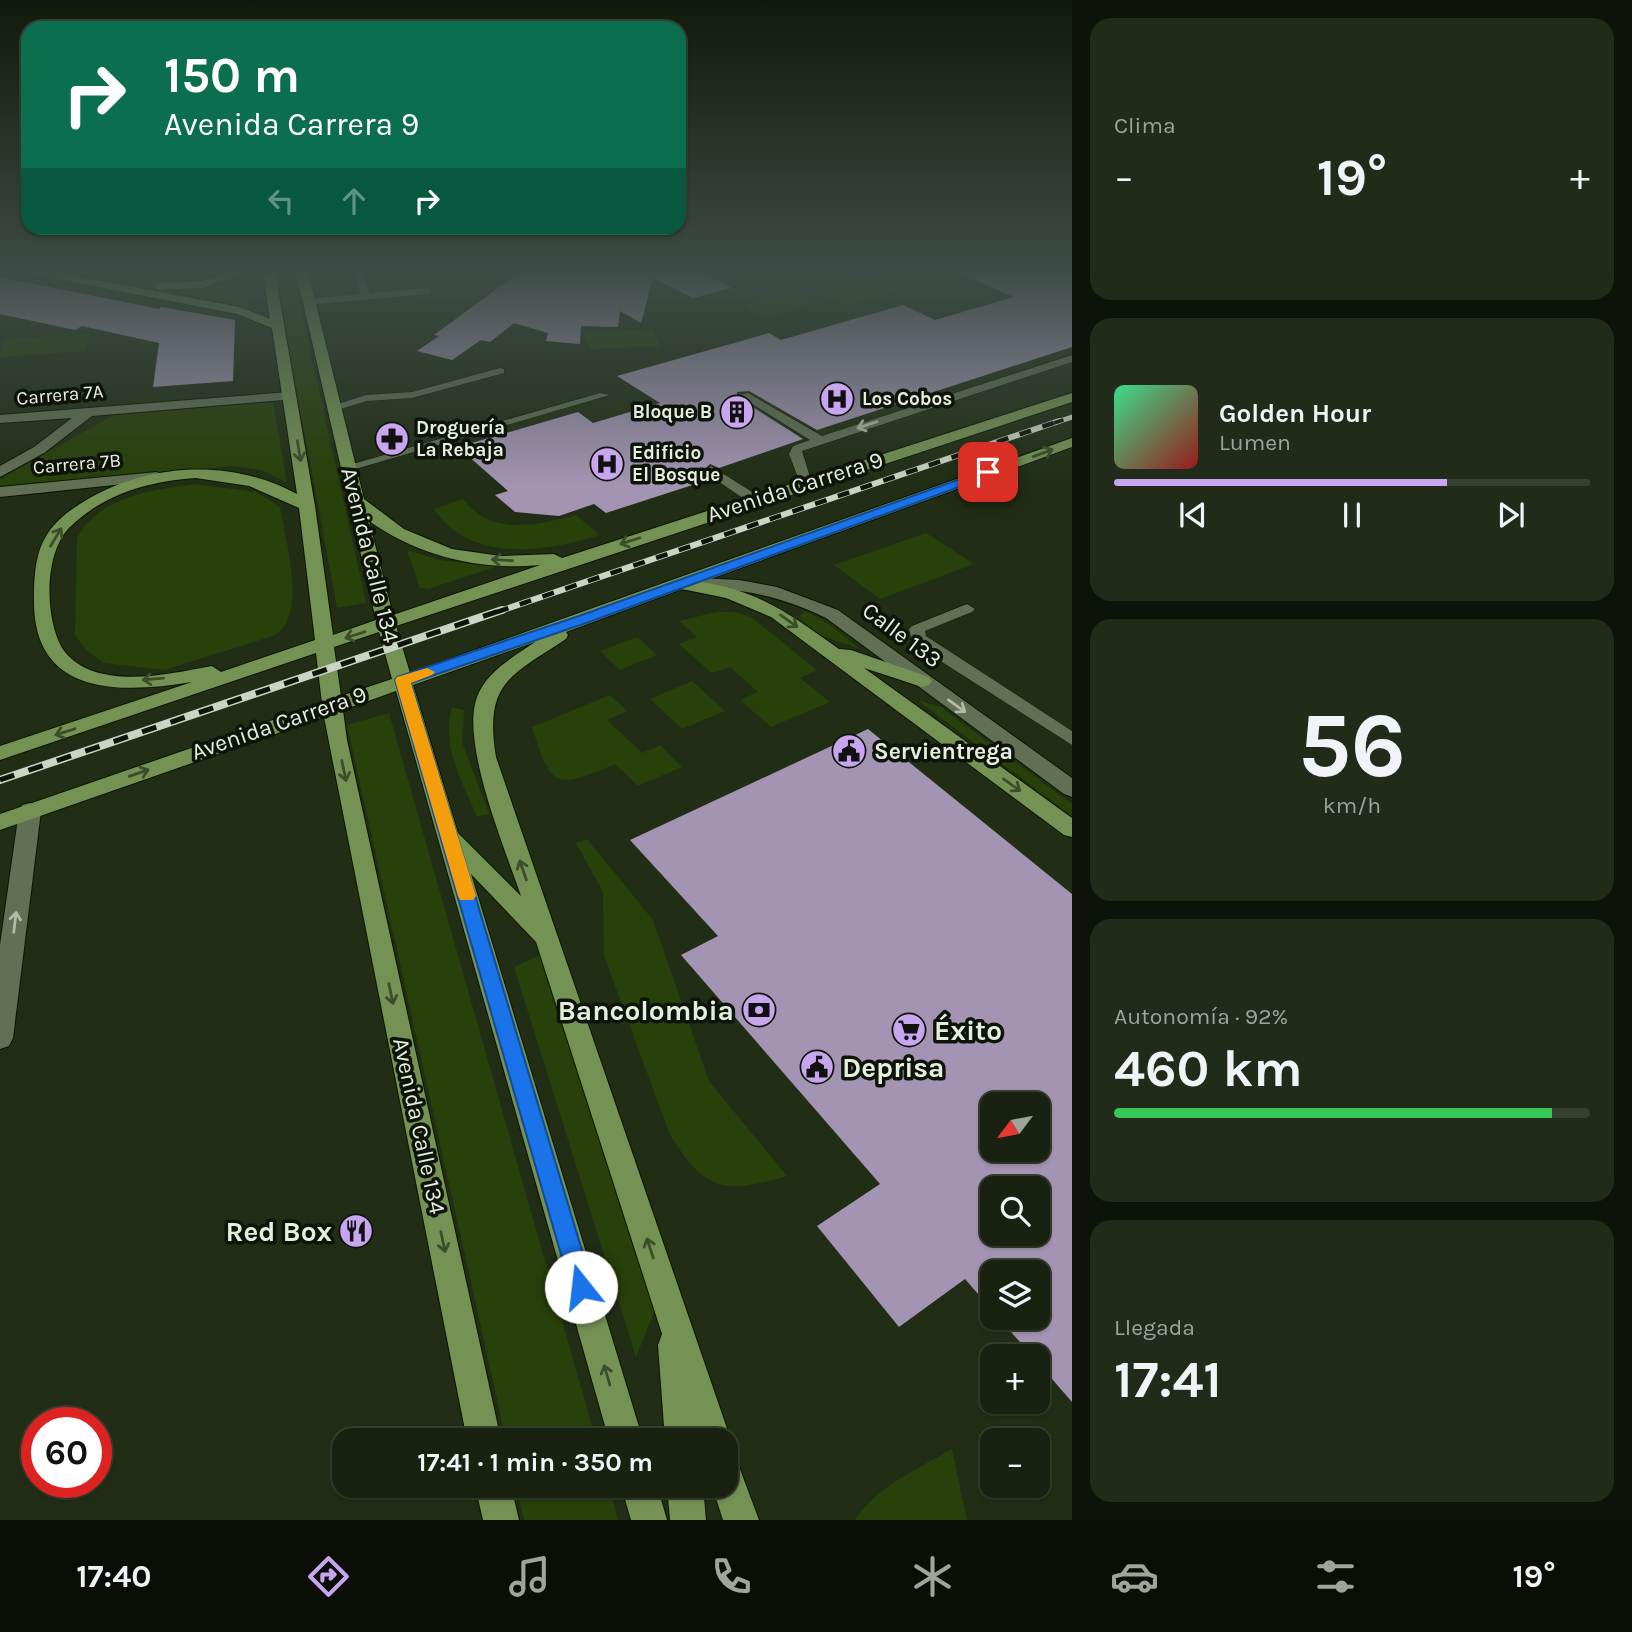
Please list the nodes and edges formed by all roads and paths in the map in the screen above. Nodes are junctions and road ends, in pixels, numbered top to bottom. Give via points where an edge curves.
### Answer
1 (280, 343) edge
2 (319, 343) edge
3 (1072, 358) edge
4 (500, 371) dead end
5 (604, 395) dead end
6 (744, 395) dead end
7 (290, 396) junction
8 (1072, 397) edge
9 (334, 407) junction
10 (88, 412) junction
11 (0, 419) edge
12 (820, 440) junction
13 (1072, 442) edge
14 (348, 467) junction
15 (711, 470) dead end
16 (0, 472) edge
17 (157, 477) junction
18 (806, 483) junction
19 (0, 492) edge
20 (755, 500) junction
21 (357, 501) junction
22 (307, 506) junction
23 (594, 553) junction
24 (679, 584) junction
25 (967, 609) dead end
26 (584, 619) junction
27 (386, 625) junction
28 (325, 645) junction
29 (826, 648) junction
30 (269, 663) junction
31 (402, 680) junction
32 (922, 681) junction
33 (332, 704) junction
34 (1072, 739) edge
35 (0, 753) edge
36 (1072, 789) edge
37 (30, 811) junction
38 (0, 822) edge
39 (1072, 829) edge
40 (450, 837) junction
41 (547, 939) junction
42 (0, 1038) edge
43 (672, 1313) junction
44 (481, 1428) edge
45 (622, 1428) edge
46 (680, 1428) edge
47 (710, 1428) edge
48 (496, 1498) edge
49 (643, 1498) edge
50 (686, 1498) edge
51 (734, 1498) edge
52 (500, 1520) edge
53 (649, 1520) edge
54 (688, 1520) edge
55 (741, 1520) edge

1 - 7 main road, Avenida Calle 134
2 - 9 main road, Avenida Calle 134
3 -> 12 lane
4 - 9 lane via 412,395 366,398
5 - 14 lane
6 - 12 lane
7 - 10 street, Carrera 7A
7 -> 22 main road, Avenida Calle 134
8 - 18 main road, Avenida Carrera 9
9 - 14 main road, Avenida Calle 134
10 - 11 street, Carrera 7A
10 - 16 street via 39,450
12 - 18 lane via 795,454
24 -> 13 main road, Avenida Carrera 9
14 - 21 main road, Avenida Calle 134
15 - 20 lane
17 - 19 street, Carrera 7B
17 - 22 main road via 226,474 270,486
30 -> 17 main road via 130,681 77,672 54,652 43,626 43,581 52,538 71,517 99,498
18 - 20 main road, Avenida Carrera 9
20 -> 23 main road, Avenida Carrera 9
23 -> 21 main road via 517,561 447,552 401,535
21 - 27 main road, Avenida Calle 134
22 - 28 main road, Avenida Calle 134
23 - 27 main road, Avenida Carrera 9
24 - 26 main road, Avenida Carrera 9
24 -> 29 main road via 763,604
24 - 32 street, Calle 133 via 745,585 806,600
25 - 34 lane via 917,629 919,637
26 - 31 main road, Avenida Carrera 9
41 -> 26 main road via 486,757 480,721 486,693 495,681
27 -> 28 main road, Avenida Carrera 9
27 - 31 main road, Avenida Calle 134
28 - 30 main road, Avenida Carrera 9
28 - 33 main road, Avenida Calle 134
29 - 32 main road
29 -> 39 main road
30 -> 35 main road, Avenida Carrera 9
31 - 33 main road, Avenida Carrera 9
31 - 40 main road, Avenida Calle 134
32 -> 36 street, Calle 133
37 -> 33 main road, Avenida Carrera 9
33 -> 44 main road, Avenida Calle 134
37 - 38 main road, Avenida Carrera 9
42 -> 37 street
40 - 41 main road
45 -> 40 main road, Avenida Calle 134
43 -> 41 main road
43 - 46 main road
43 - 47 main road
48 - 52 main road
49 - 53 main road
50 - 54 main road
51 - 55 main road

